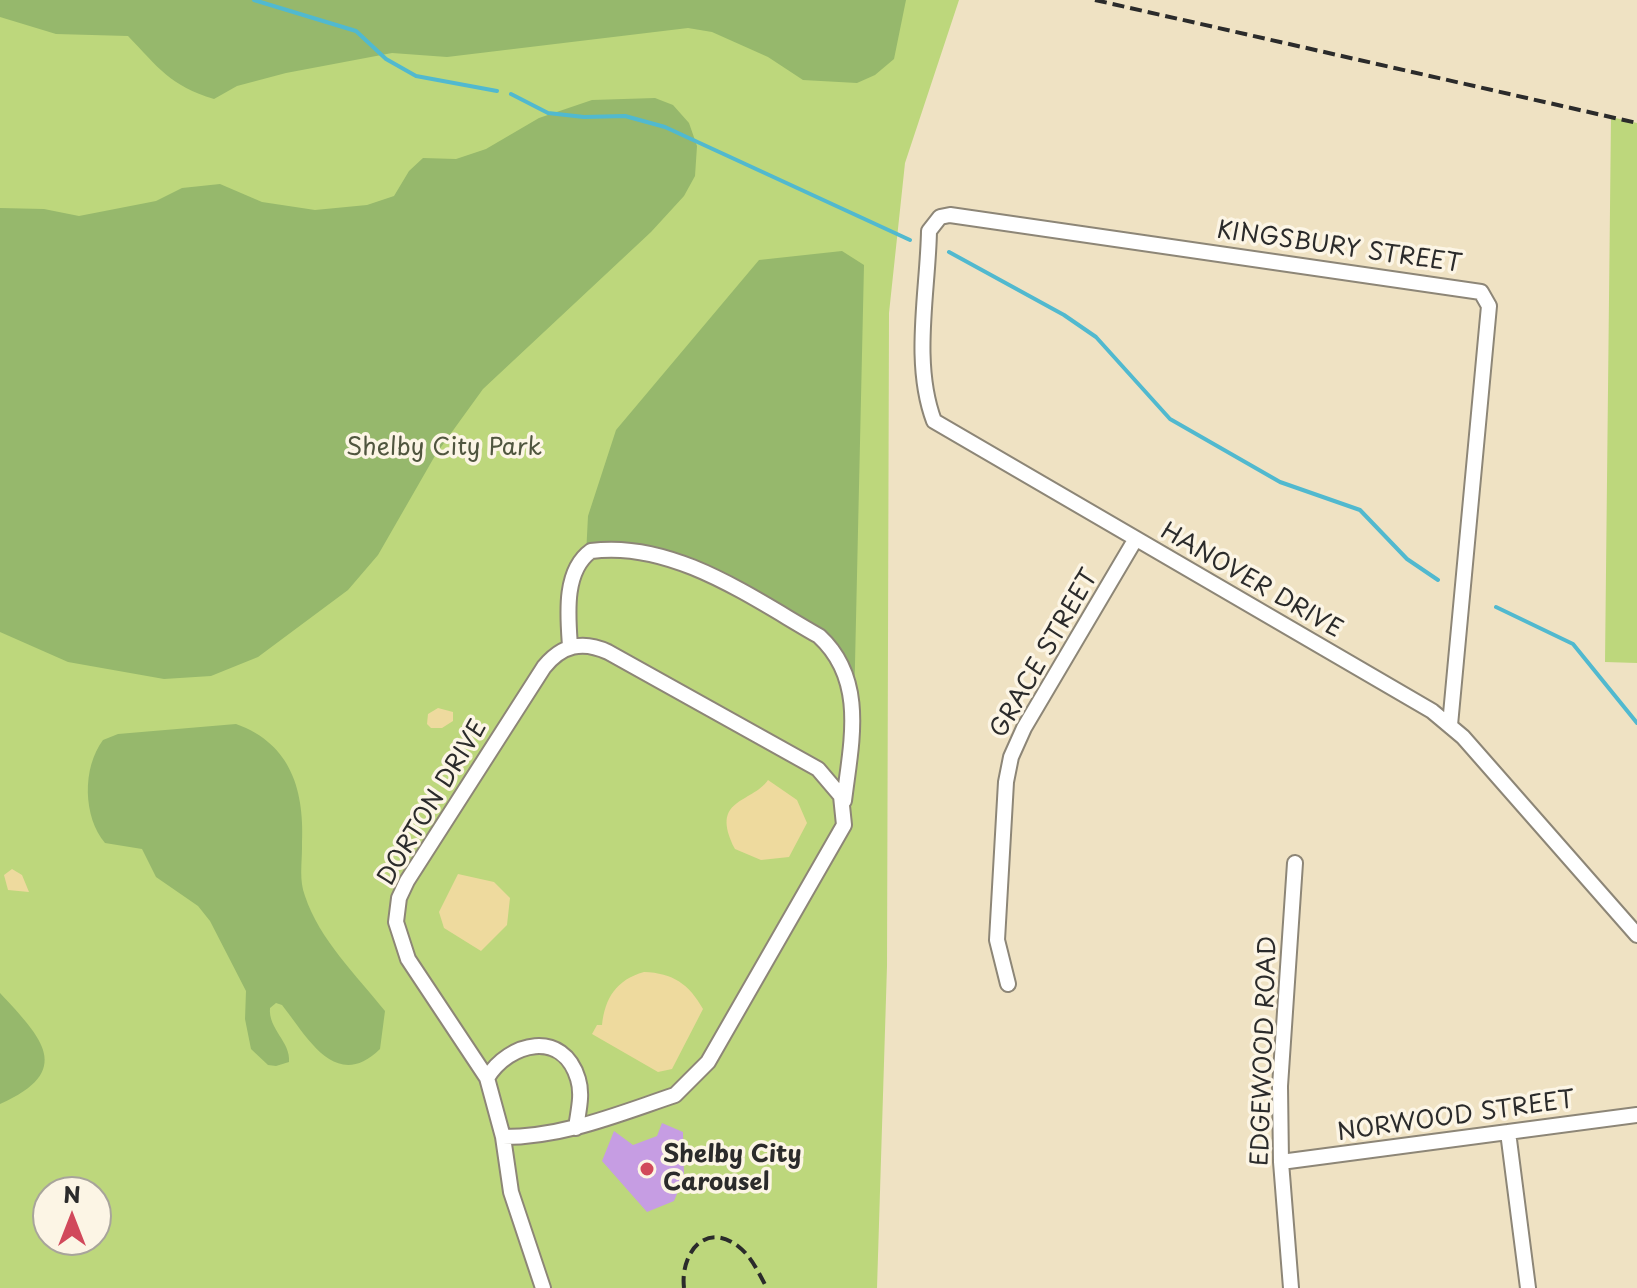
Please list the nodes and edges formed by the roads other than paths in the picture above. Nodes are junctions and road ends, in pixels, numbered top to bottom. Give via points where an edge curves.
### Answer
1 (929, 252) joint
2 (1135, 540) junction
3 (570, 646) junction
4 (1450, 725) junction
5 (844, 804) junction
6 (1295, 863) dead end
7 (1637, 935) edge
8 (1008, 984) dead end
9 (487, 1078) junction
10 (1637, 1115) edge
11 (576, 1128) junction
12 (1508, 1132) junction
13 (503, 1137) junction
14 (1281, 1162) junction
15 (543, 1288) edge
16 (1291, 1288) edge
17 (1528, 1288) edge

1 - 2 street, HANOVER DRIVE via 923,360 926,400 934,421
1 - 4 street, KINGSBURY STREET via 929,231 940,217 950,215 1481,292 1489,306
2 - 4 street, HANOVER DRIVE
2 - 8 street, GRACE STREET via 1011,757 997,940
3 - 5 street via 608,652 818,769
3 - 5 street via 572,582 586,555 602,550 672,562 713,576 819,636 832,648 854,708
3 - 9 street, DORTON DRIVE via 544,667 416,865 397,909 398,933 408,959
4 - 7 street, HANOVER DRIVE
5 - 11 street via 840,835 696,1077 675,1095
6 - 14 street, EDGEWOOD ROAD via 1280,1086
9 - 11 street via 510,1052 530,1046 561,1054 577,1074 581,1092
9 - 13 street, DORTON DRIVE
10 - 12 street, NORWOOD STREET
11 - 13 street via 541,1137
12 - 14 street, NORWOOD STREET
12 - 17 street
13 - 15 street, DORTON DRIVE via 511,1192
14 - 16 street, EDGEWOOD ROAD

